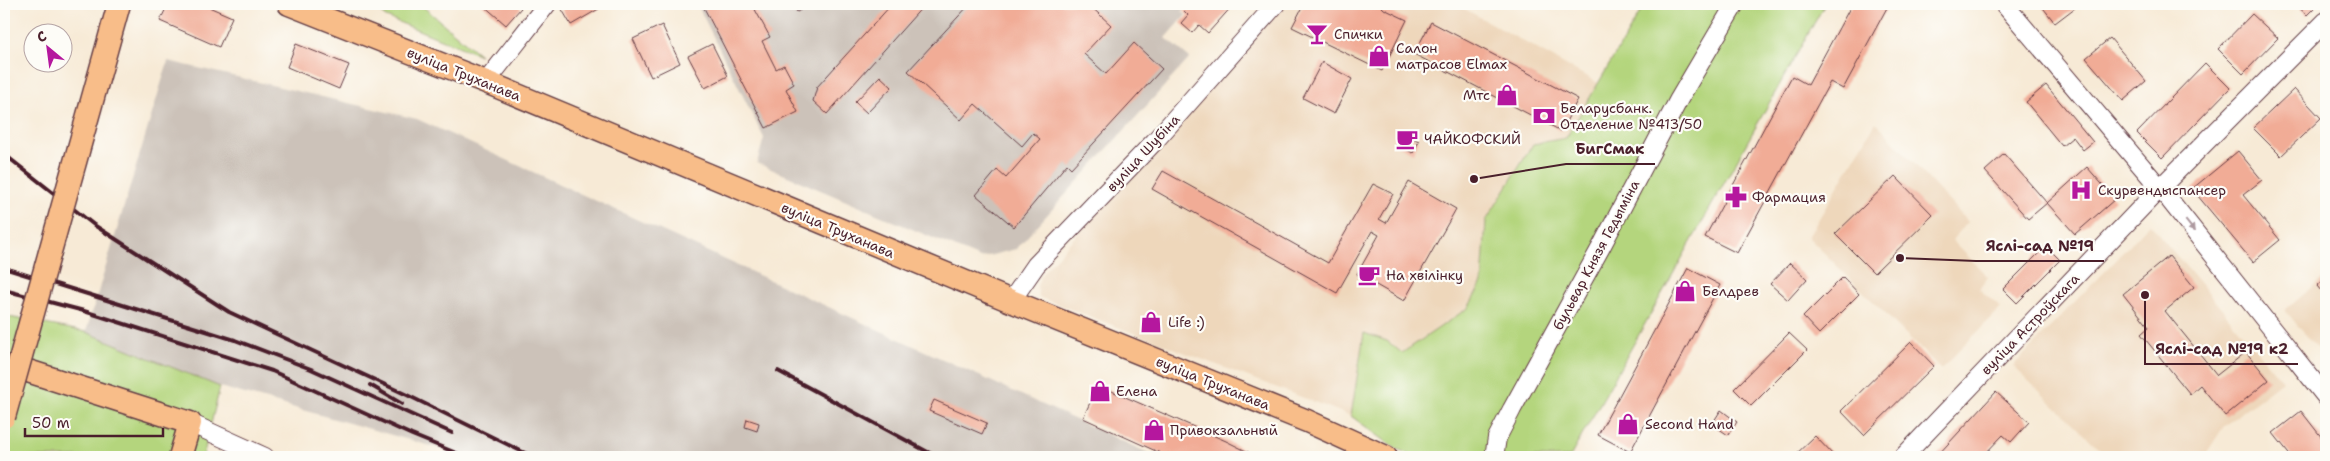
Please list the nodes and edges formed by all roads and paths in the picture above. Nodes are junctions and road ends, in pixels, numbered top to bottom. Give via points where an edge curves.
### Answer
1 (119, 4) edge
2 (289, 4) edge
3 (547, 4) edge
4 (1276, 4) edge
5 (1735, 4) edge
6 (2004, 4) edge
7 (334, 13) edge
8 (2326, 21) edge
9 (486, 82) junction
10 (2160, 188) junction
11 (1011, 302) junction
12 (4, 366) edge
13 (2326, 397) edge
14 (4, 417) edge
15 (190, 424) junction
16 (180, 457) edge
17 (265, 457) edge
18 (1386, 457) edge
19 (1494, 457) edge
20 (1902, 457) edge

1 - 14 main road, bridge
2 - 7 main road, вуліца Труханава
3 - 9 street
4 - 11 street, вуліца Шубіна via 1154,142 1036,265
5 - 19 street, бульвар Князя Гедыміна via 1679,98 1497,438
6 - 10 street
7 - 9 main road, вуліца Труханава
8 - 10 street, вуліца Астроўскага
9 - 11 main road, вуліца Труханава
10 -> 13 street
10 - 20 street, вуліца Астроўскага
11 - 18 main road, вуліца Труханава via 1307,421
12 - 15 main road
15 - 16 main road
15 - 17 street

